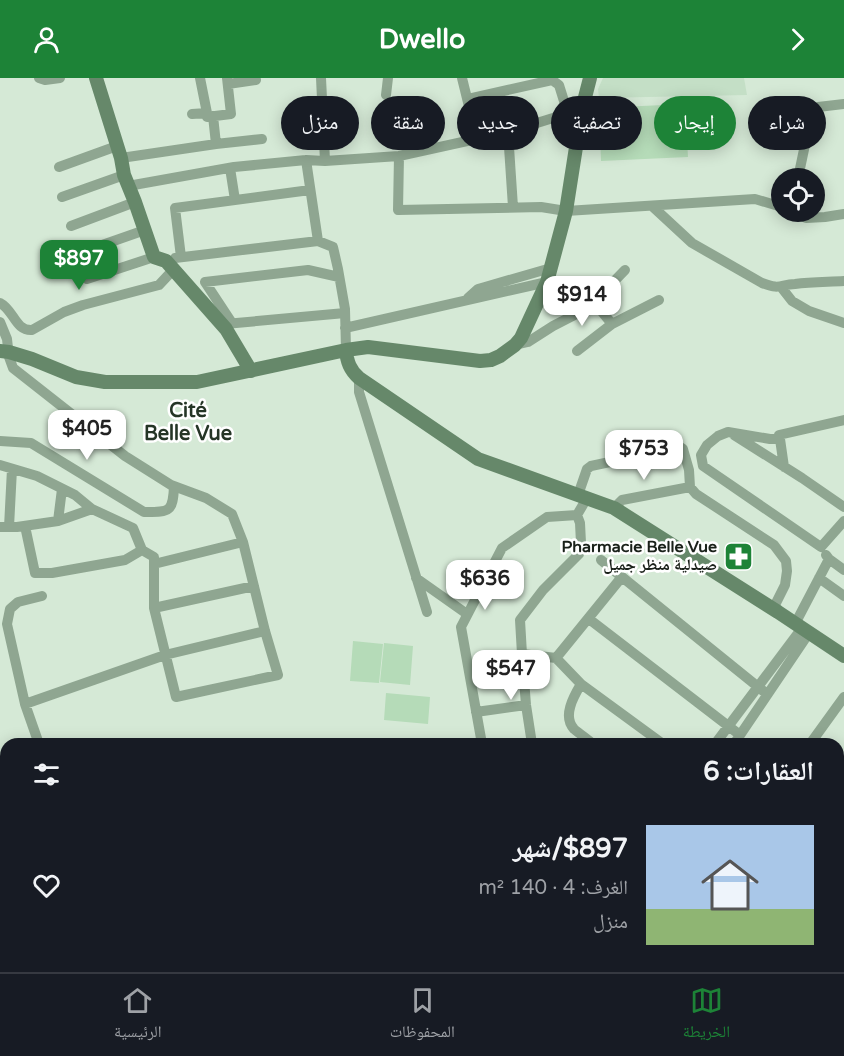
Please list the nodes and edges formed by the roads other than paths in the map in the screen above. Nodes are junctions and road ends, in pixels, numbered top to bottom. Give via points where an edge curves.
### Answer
1 (39, 78) edge
2 (60, 78) edge
3 (96, 78) edge
4 (201, 78) edge
5 (321, 78) edge
6 (388, 78) edge
7 (462, 78) edge
8 (590, 78) edge
9 (256, 80) dead end
10 (227, 81) edge
11 (515, 83) edge
12 (386, 95) dead end
13 (467, 96) edge
14 (477, 96) edge
15 (562, 96) edge
16 (585, 96) edge
17 (844, 104) edge
18 (192, 114) dead end
19 (210, 114) junction
20 (262, 139) dead end
21 (457, 143) edge
22 (216, 144) junction
23 (509, 150) edge
24 (576, 150) edge
25 (119, 152) junction
26 (399, 156) junction
27 (306, 160) junction
28 (325, 161) junction
29 (59, 167) dead end
30 (230, 168) junction
31 (800, 168) edge
32 (126, 180) junction
33 (310, 190) junction
34 (62, 197) dead end
35 (235, 200) junction
36 (135, 202) junction
37 (771, 204) edge
38 (652, 206) junction
39 (513, 207) junction
40 (566, 212) junction
41 (844, 214) edge
42 (825, 218) edge
43 (71, 226) dead end
44 (145, 230) junction
45 (318, 241) junction
46 (85, 252) dead end
47 (180, 257) junction
48 (164, 263) junction
49 (625, 270) dead end
50 (549, 275) junction
51 (339, 277) junction
52 (87, 279) dead end
53 (844, 281) edge
54 (781, 287) junction
55 (659, 300) dead end
56 (594, 302) junction
57 (0, 303) edge
58 (345, 313) junction
59 (0, 322) edge
60 (844, 323) edge
61 (227, 324) junction
62 (612, 324) junction
63 (345, 328) junction
64 (515, 345) junction
65 (346, 350) junction
66 (4, 351) edge
67 (577, 351) dead end
68 (251, 371) junction
69 (359, 378) junction
70 (844, 420) edge
71 (728, 432) junction
72 (780, 439) junction
73 (0, 441) edge
74 (0, 465) edge
75 (784, 467) junction
76 (12, 469) junction
77 (174, 486) junction
78 (690, 487) junction
79 (62, 489) junction
80 (583, 497) junction
81 (844, 507) edge
82 (614, 508) junction
83 (92, 510) junction
84 (577, 515) junction
85 (58, 521) junction
86 (844, 521) edge
87 (25, 526) junction
88 (5, 527) edge
89 (243, 542) junction
90 (821, 547) junction
91 (142, 550) junction
92 (829, 559) junction
93 (601, 560) dead end
94 (154, 564) junction
95 (844, 570) edge
96 (416, 578) junction
97 (621, 578) junction
98 (819, 578) junction
99 (254, 586) junction
100 (42, 596) dead end
101 (844, 596) edge
102 (154, 608) junction
103 (773, 609) junction
104 (427, 612) dead end
105 (467, 614) junction
106 (590, 619) junction
107 (802, 628) junction
108 (265, 631) junction
109 (522, 654) junction
110 (165, 655) junction
111 (844, 656) edge
112 (556, 658) junction
113 (581, 684) junction
114 (763, 691) junction
115 (844, 697) edge
116 (25, 704) junction
117 (526, 705) junction
118 (476, 712) junction
119 (728, 726) junction
120 (37, 738) edge
121 (481, 738) edge
122 (531, 738) edge
123 (586, 738) edge
124 (655, 738) edge
125 (720, 738) edge
126 (736, 738) edge
127 (738, 738) edge
128 (814, 738) edge

1 - 2 street
3 - 25 main road
4 - 19 street
5 - 28 street
6 - 12 street
7 - 13 street
8 - 16 main road
9 - 10 street
10 - 19 street via 231,114
11 - 14 street
11 - 15 street via 555,81
17 - 31 street via 818,106
18 - 19 street
19 - 22 street
20 - 22 street
21 - 26 street
22 - 25 street
23 - 39 street
24 - 40 main road
25 - 29 street
25 - 32 main road
26 - 28 street
26 - 39 street via 398,210
27 - 28 street
27 - 30 street
27 - 33 street
30 - 32 street
30 - 35 street
32 - 34 street
32 - 36 main road
33 - 35 street
33 - 45 street
35 - 47 street via 174,208
36 - 43 street
36 - 44 main road
37 - 38 street via 755,199
38 - 40 street
38 - 54 street via 692,243 762,283
39 - 40 street
40 - 50 main road
41 - 42 street
44 - 46 street
44 - 48 main road
45 - 47 street
45 - 51 street via 333,247
47 - 48 street
48 - 52 street
48 - 57 street via 159,285 83,304 33,330 22,328
48 - 61 main road
49 - 56 street
50 - 63 street via 485,286 465,300
50 - 64 main road
51 - 58 street
51 - 61 street via 309,270 205,282
53 - 54 street
54 - 60 street via 792,301 809,311
55 - 62 street
56 - 62 street
56 - 64 street via 528,342
58 - 61 street
58 - 63 street
59 - 66 street via 8,339
61 - 68 main road via 226,329
62 - 67 street
63 - 65 street
64 - 65 main road via 500,356 480,361 368,347
65 - 68 main road
65 - 69 main road via 350,367
66 - 68 main road via 76,377 105,382 197,382
66 - 77 street via 13,368 125,456
69 - 80 main road via 478,459
69 - 96 street via 359,392
70 - 72 street via 779,435
71 - 72 street
71 - 75 street
71 - 90 street via 707,445 701,455 703,466
72 - 75 street
73 - 77 street via 31,443 144,512 170,508
74 - 76 street
75 - 81 street
76 - 79 street
76 - 88 street
77 - 89 street via 206,498 232,514
78 - 80 street via 689,470 680,447 591,466 587,469
78 - 82 street via 622,501
78 - 103 street via 774,544 786,561 785,585
79 - 83 street
79 - 85 street
80 - 82 main road
80 - 84 street
82 - 103 main road
83 - 85 street
83 - 91 street via 134,528
84 - 105 street via 547,517 502,548
84 - 109 street via 579,554 520,620
85 - 87 street
86 - 90 street
87 - 88 street
87 - 91 street via 35,573 125,560
89 - 94 street
89 - 99 street
90 - 92 street
91 - 94 street via 154,556
92 - 95 street
92 - 98 street
93 - 97 street
94 - 102 street
96 - 104 street
96 - 105 street
97 - 106 street
97 - 114 street
98 - 101 street
98 - 107 street
99 - 102 street
99 - 108 street
100 - 116 street via 18,602 10,609 6,624
102 - 110 street
103 - 107 main road
105 - 118 street via 460,627
106 - 112 street
106 - 119 street
107 - 111 main road
107 - 114 street
108 - 110 street
108 - 110 street via 278,675 176,697
109 - 112 street
109 - 117 street
110 - 116 street
112 - 113 street
113 - 123 street via 569,714 572,727
113 - 124 street
114 - 119 street
114 - 127 street
115 - 128 street
116 - 120 street
117 - 118 street
117 - 122 street
118 - 121 street
119 - 125 street
119 - 126 street

